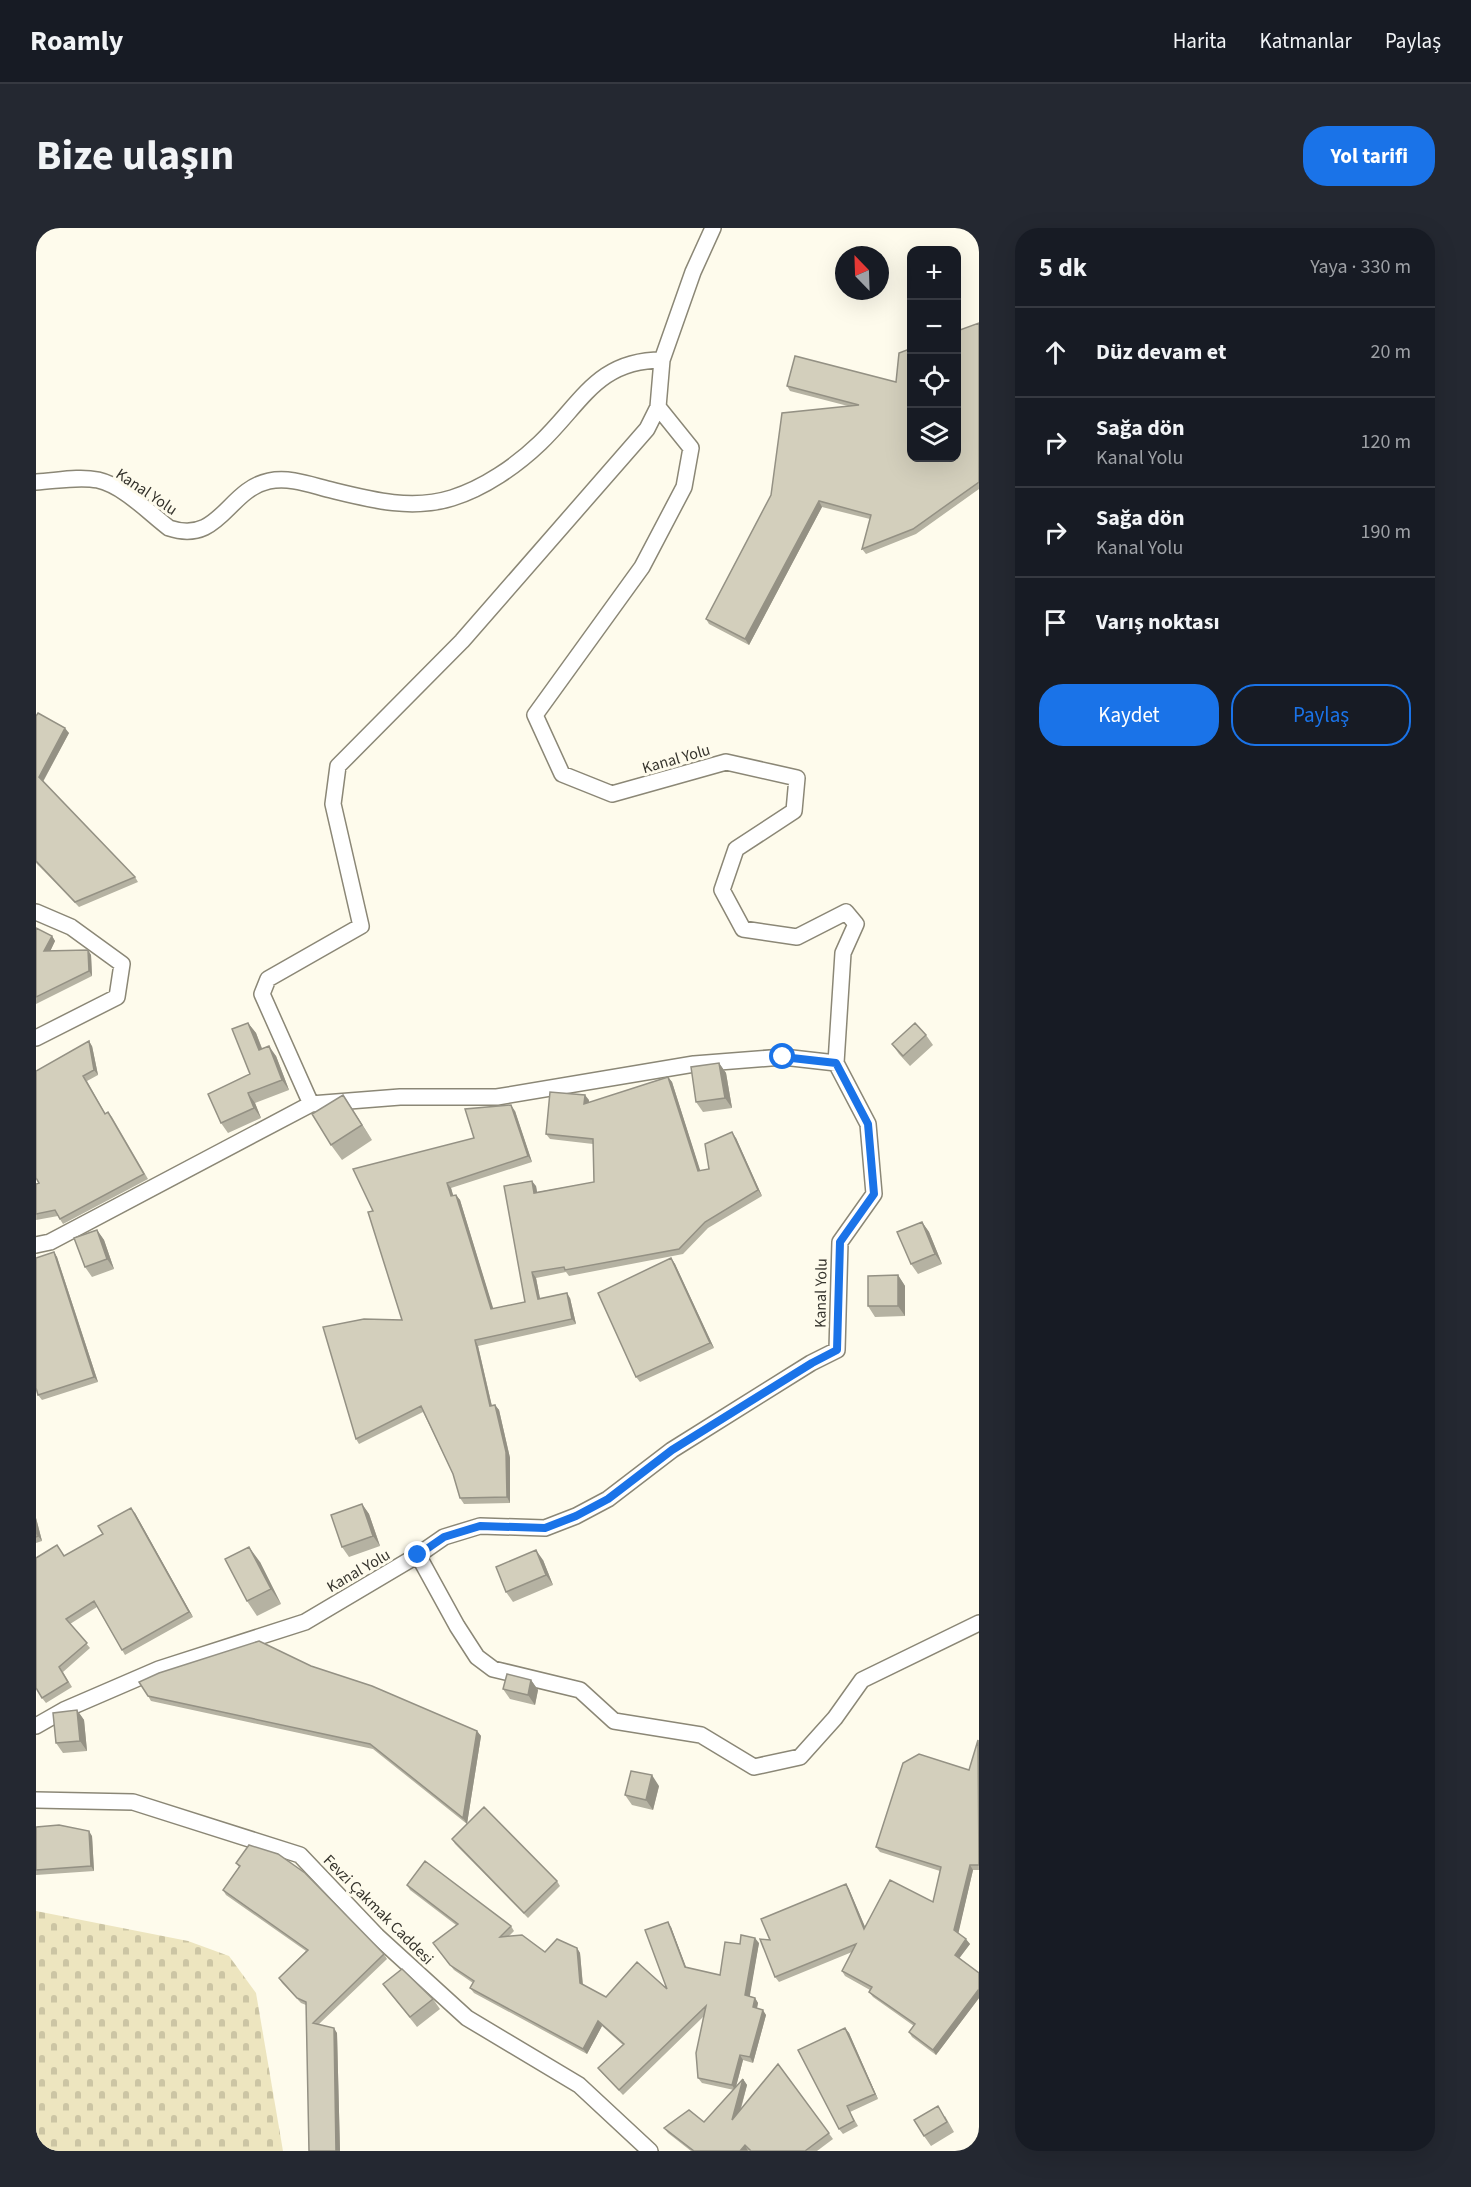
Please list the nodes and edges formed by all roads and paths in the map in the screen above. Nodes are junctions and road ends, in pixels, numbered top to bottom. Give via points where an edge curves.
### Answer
1 (713, 228) edge
2 (663, 360) junction
3 (658, 407) junction
4 (36, 482) edge
5 (36, 912) edge
6 (36, 1038) edge
7 (836, 1063) junction
8 (311, 1104) junction
9 (36, 1245) edge
10 (418, 1555) junction
11 (979, 1623) edge
12 (36, 1726) edge
13 (36, 1800) edge
14 (650, 2151) edge

1 - 2 street via 693,272
2 - 3 street
2 - 4 street, Kanal Yolu via 631,363 604,376 519,461 473,489 430,503 389,503 294,480 269,481 245,491 215,522 189,532 169,528 112,485 84,479
3 - 7 street, Kanal Yolu via 691,448 684,487 642,567 535,715 562,774 612,794 726,762 797,778 794,812 736,849 722,890 743,929 797,937 846,912 856,924 843,953
3 - 8 street via 647,429 462,641 338,766 333,804 361,926 268,979 262,994
5 - 6 street via 71,927 122,964 117,997
7 - 8 street via 783,1057 694,1064 497,1096 400,1097
7 - 10 street, Kanal Yolu via 868,1124 874,1194 840,1242 837,1350 672,1450 608,1499 576,1516 545,1528 480,1526 444,1537
8 - 9 street via 50,1242
10 - 11 street via 477,1657 493,1669 580,1690 614,1721 701,1735 754,1767 800,1757 862,1680
10 - 12 street, Kanal Yolu via 304,1622 159,1669
13 - 14 street, Fevzi Çakmak Caddesi via 133,1802 300,1855 376,1936 466,2018 579,2085

